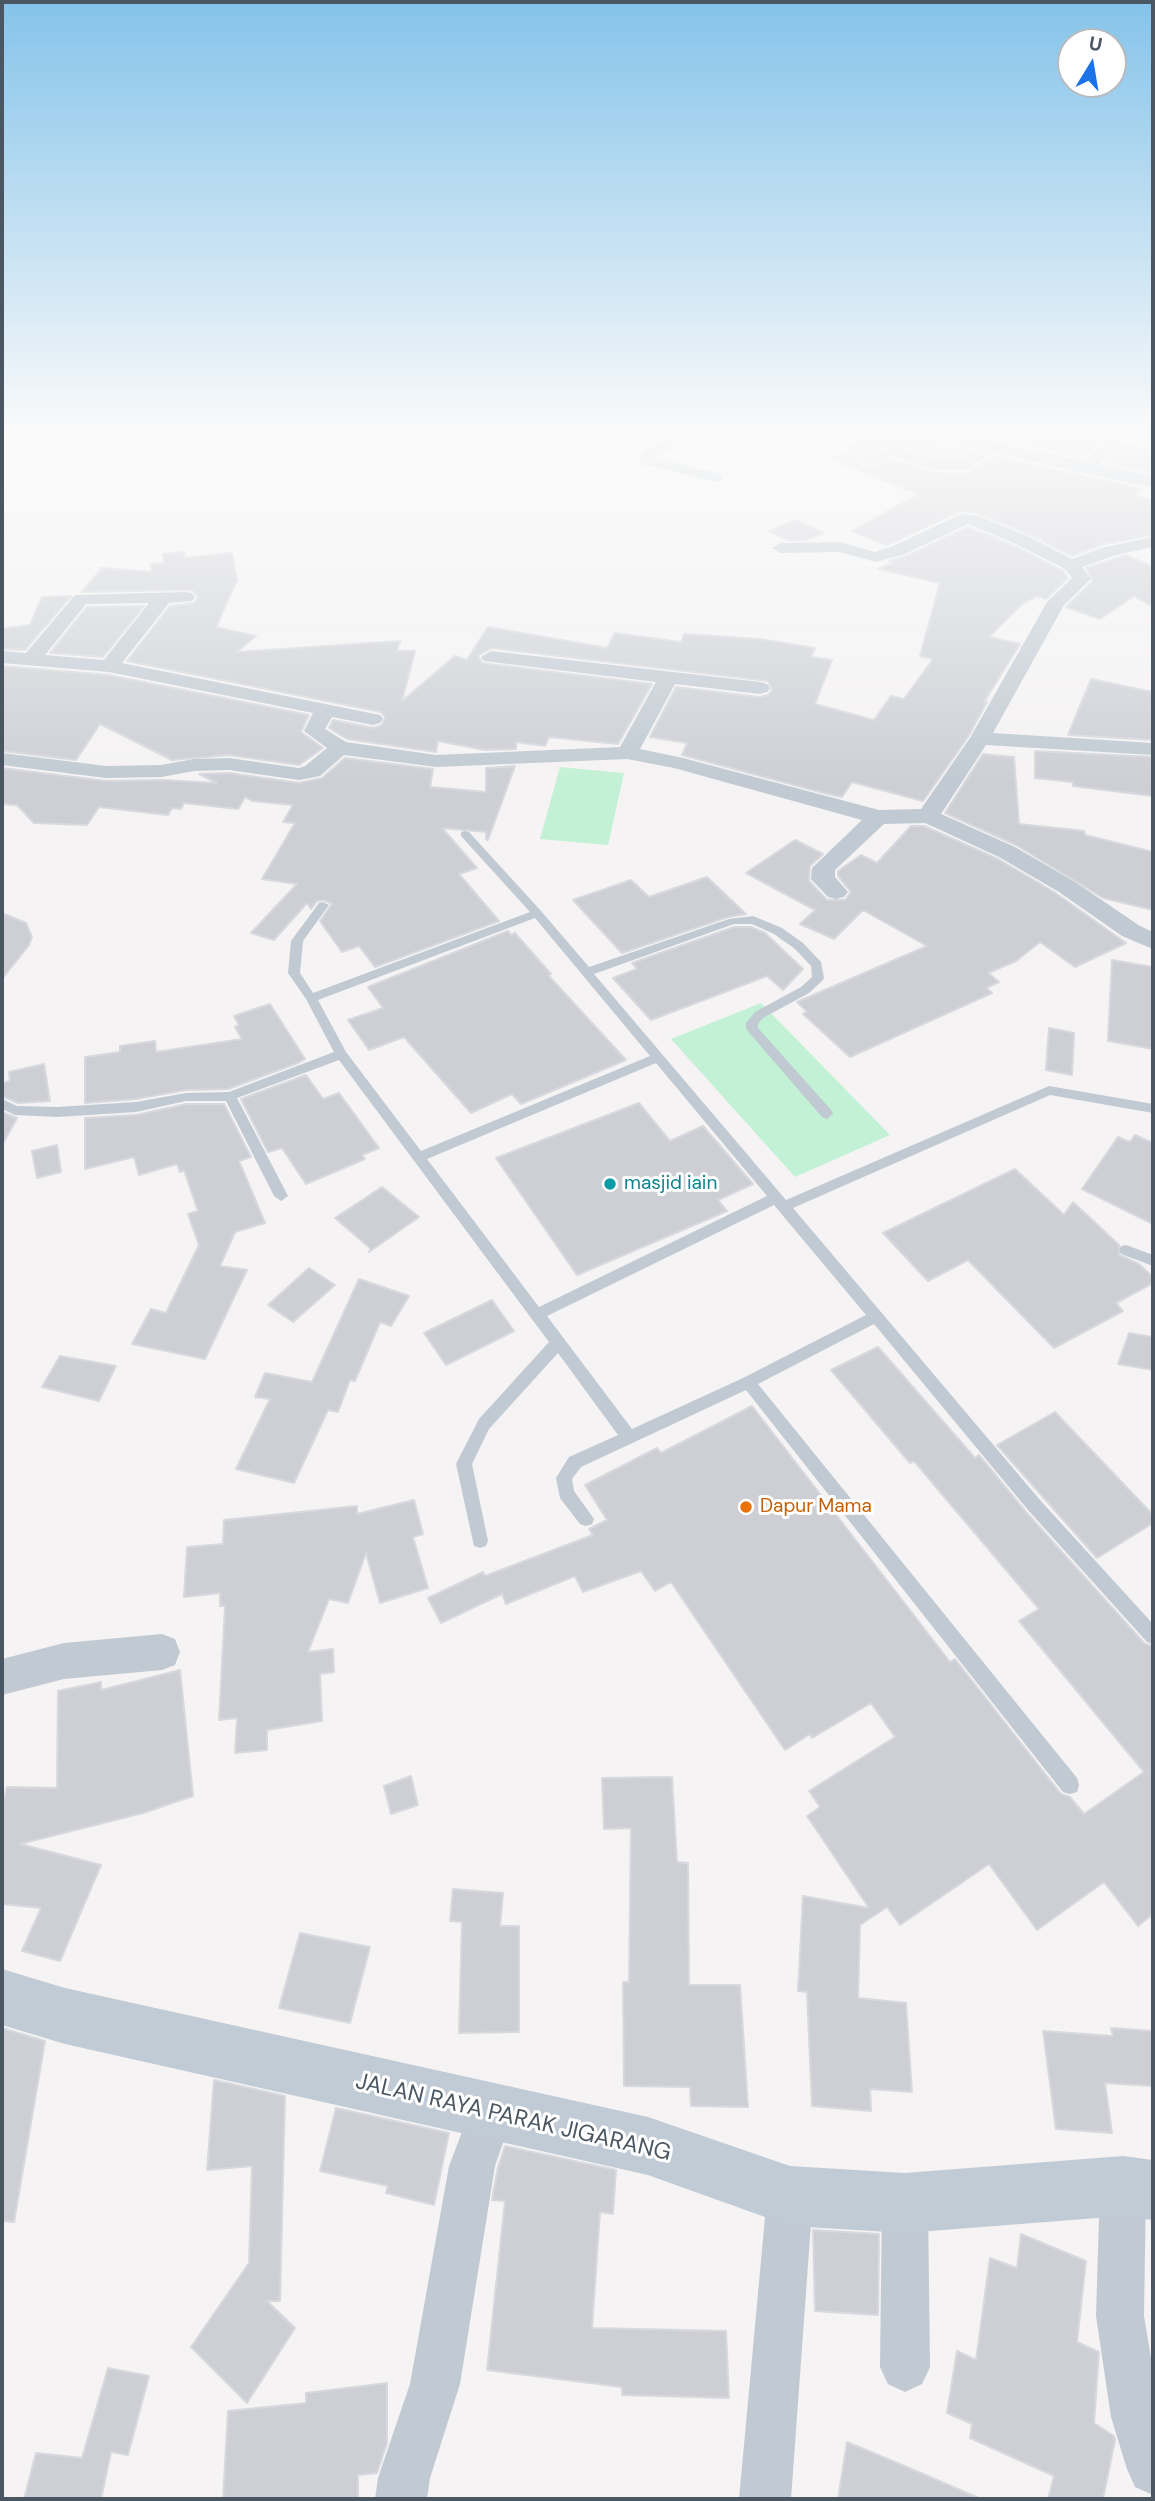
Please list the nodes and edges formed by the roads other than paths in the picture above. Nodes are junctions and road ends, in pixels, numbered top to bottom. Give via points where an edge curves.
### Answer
1 (854, 552) edge
2 (893, 552) edge
3 (1044, 552) edge
4 (1109, 552) edge
5 (1071, 565) junction
6 (186, 597) dead end
7 (163, 598) junction
8 (2, 657) edge
9 (491, 657) dead end
10 (31, 659) junction
11 (109, 666) junction
12 (668, 678) junction
13 (760, 688) dead end
14 (326, 708) junction
15 (373, 719) dead end
16 (980, 738) junction
17 (340, 748) junction
18 (1153, 749) edge
19 (626, 753) junction
20 (2, 759) edge
21 (928, 816) junction
22 (878, 817) junction
23 (466, 834) dead end
24 (836, 892) dead end
25 (323, 905) dead end
26 (537, 913) junction
27 (1153, 941) edge
28 (587, 972) junction
29 (311, 998) junction
30 (341, 1054) junction
31 (657, 1057) junction
32 (230, 1096) junction
33 (2, 1104) edge
34 (1153, 1108) edge
35 (827, 1114) dead end
36 (419, 1157) junction
37 (281, 1196) dead end
38 (779, 1203) junction
39 (1126, 1250) dead end
40 (1153, 1261) edge
41 (538, 1314) junction
42 (875, 1317) junction
43 (559, 1342) junction
44 (748, 1382) junction
45 (629, 1437) junction
46 (586, 1519) dead end
47 (480, 1541) dead end
48 (1153, 1636) edge
49 (162, 1652) dead end
50 (2, 1677) edge
51 (1070, 1785) dead end
52 (2, 1997) edge
53 (492, 2111) junction
54 (1138, 2188) edge
55 (790, 2196) junction
56 (905, 2203) junction
57 (905, 2367) dead end
58 (1153, 2469) edge
59 (401, 2499) edge
60 (765, 2499) edge

1 - 2 street via 876,556
3 - 5 street
4 - 5 street
5 - 16 street via 1082,579 1056,601
6 - 7 street
7 - 10 street via 81,599
7 - 11 street
8 - 10 street
9 - 12 street
10 - 11 street
11 - 14 street
12 - 13 street
12 - 19 street
14 - 15 street
14 - 17 street via 314,731
16 - 18 street
16 - 21 street
17 - 19 street via 436,761
17 - 20 street via 316,768 299,774 229,764 106,772
19 - 22 street via 676,762
21 - 22 street
21 - 27 street via 1007,852
22 - 24 street via 824,868 822,879
23 - 26 lane
25 - 29 lane via 297,941 294,973
26 - 28 lane
26 - 29 lane
28 - 31 lane
28 - 35 lane via 733,921 752,920 778,931 817,965 818,978 759,1015 752,1029
29 - 30 lane
30 - 32 lane
30 - 36 lane
31 - 36 lane
31 - 38 lane
32 - 33 lane via 57,1112 15,1110
32 - 37 lane
34 - 38 lane via 1049,1090
36 - 41 lane
38 - 41 lane
38 - 42 lane
39 - 40 lane
41 - 43 lane
42 - 44 lane
42 - 48 lane via 1034,1505
43 - 45 lane
43 - 47 lane via 484,1424 464,1464
44 - 45 lane
44 - 51 lane
45 - 46 lane via 575,1461 564,1478 566,1493
49 - 50 street via 64,1661
52 - 53 street, JALAN RAYA PARAK JIGARANG via 65,2016
53 - 55 street, JALAN RAYA PARAK JIGARANG via 648,2146
53 - 59 street via 472,2166 435,2385
54 - 56 street, JALAN RAYA PARAK JIGARANG
54 - 58 street via 1120,2316 1136,2417
55 - 56 street, JALAN RAYA PARAK JIGARANG
55 - 60 street
56 - 57 street

